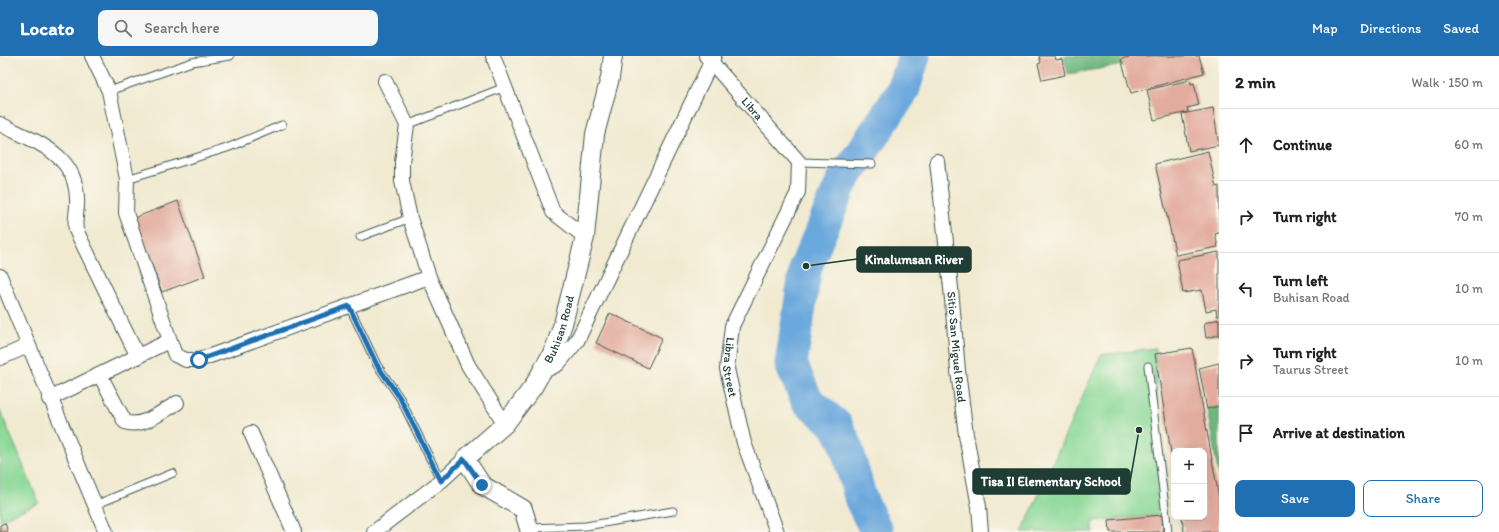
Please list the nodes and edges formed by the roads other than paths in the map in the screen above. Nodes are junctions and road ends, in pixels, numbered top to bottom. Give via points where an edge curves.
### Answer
1 (92, 56) edge
2 (230, 56) edge
3 (493, 56) edge
4 (614, 57) edge
5 (710, 58) edge
6 (385, 81) dead end
7 (505, 87) junction
8 (109, 91) junction
9 (0, 124) edge
10 (282, 124) dead end
11 (407, 125) junction
12 (937, 161) dead end
13 (799, 162) junction
14 (872, 164) dead end
15 (127, 179) junction
16 (410, 218) junction
17 (360, 237) dead end
18 (585, 237) junction
19 (0, 276) edge
20 (429, 277) junction
21 (349, 306) junction
22 (169, 341) junction
23 (28, 346) junction
24 (138, 356) junction
25 (0, 358) edge
26 (1148, 366) dead end
27 (542, 372) junction
28 (100, 375) junction
29 (50, 399) junction
30 (177, 403) dead end
31 (505, 424) junction
32 (251, 433) dead end
33 (464, 459) junction
34 (173, 473) dead end
35 (441, 481) junction
36 (95, 505) junction
37 (673, 511) dead end
38 (530, 530) edge
39 (106, 532) edge
40 (294, 532) edge
41 (374, 532) edge
42 (777, 532) edge
43 (981, 532) edge
44 (1168, 532) edge

1 - 8 street
2 - 8 lane via 192,62
3 - 7 street
4 - 18 street, Buhisan Road via 596,134
5 - 13 street, Libra
5 - 27 street via 577,341 558,364
6 - 11 street
7 - 11 lane
7 - 18 street via 553,212
8 - 15 street
9 - 24 street via 59,155 72,172 77,199 74,221 76,230
10 - 15 lane via 228,148
11 - 16 street via 402,181
12 - 43 street, Sitio San Miguel Road via 958,371
13 - 14 lane
13 - 42 street, Libra Street via 798,192 732,326 727,369 744,443
15 - 22 street via 126,213
16 - 17 lane
16 - 20 street
18 - 27 street, Buhisan Road via 563,324 554,350
19 - 23 street
20 - 21 street
20 - 31 street via 468,365
21 - 22 street via 199,360 186,360 175,355
21 - 35 lane via 377,365 400,398
22 - 24 street
23 - 25 street
23 - 29 street
24 - 28 street
26 - 44 lane
27 - 31 street, Buhisan Road
28 - 29 street
28 - 30 street via 125,422 139,424
29 - 36 street
31 - 33 street, Buhisan Road
32 - 40 street
33 - 35 street, Buhisan Road
33 - 38 street via 482,485 523,509
34 - 36 lane
35 - 41 street, Buhisan Road
36 - 39 street
37 - 38 lane via 586,526

